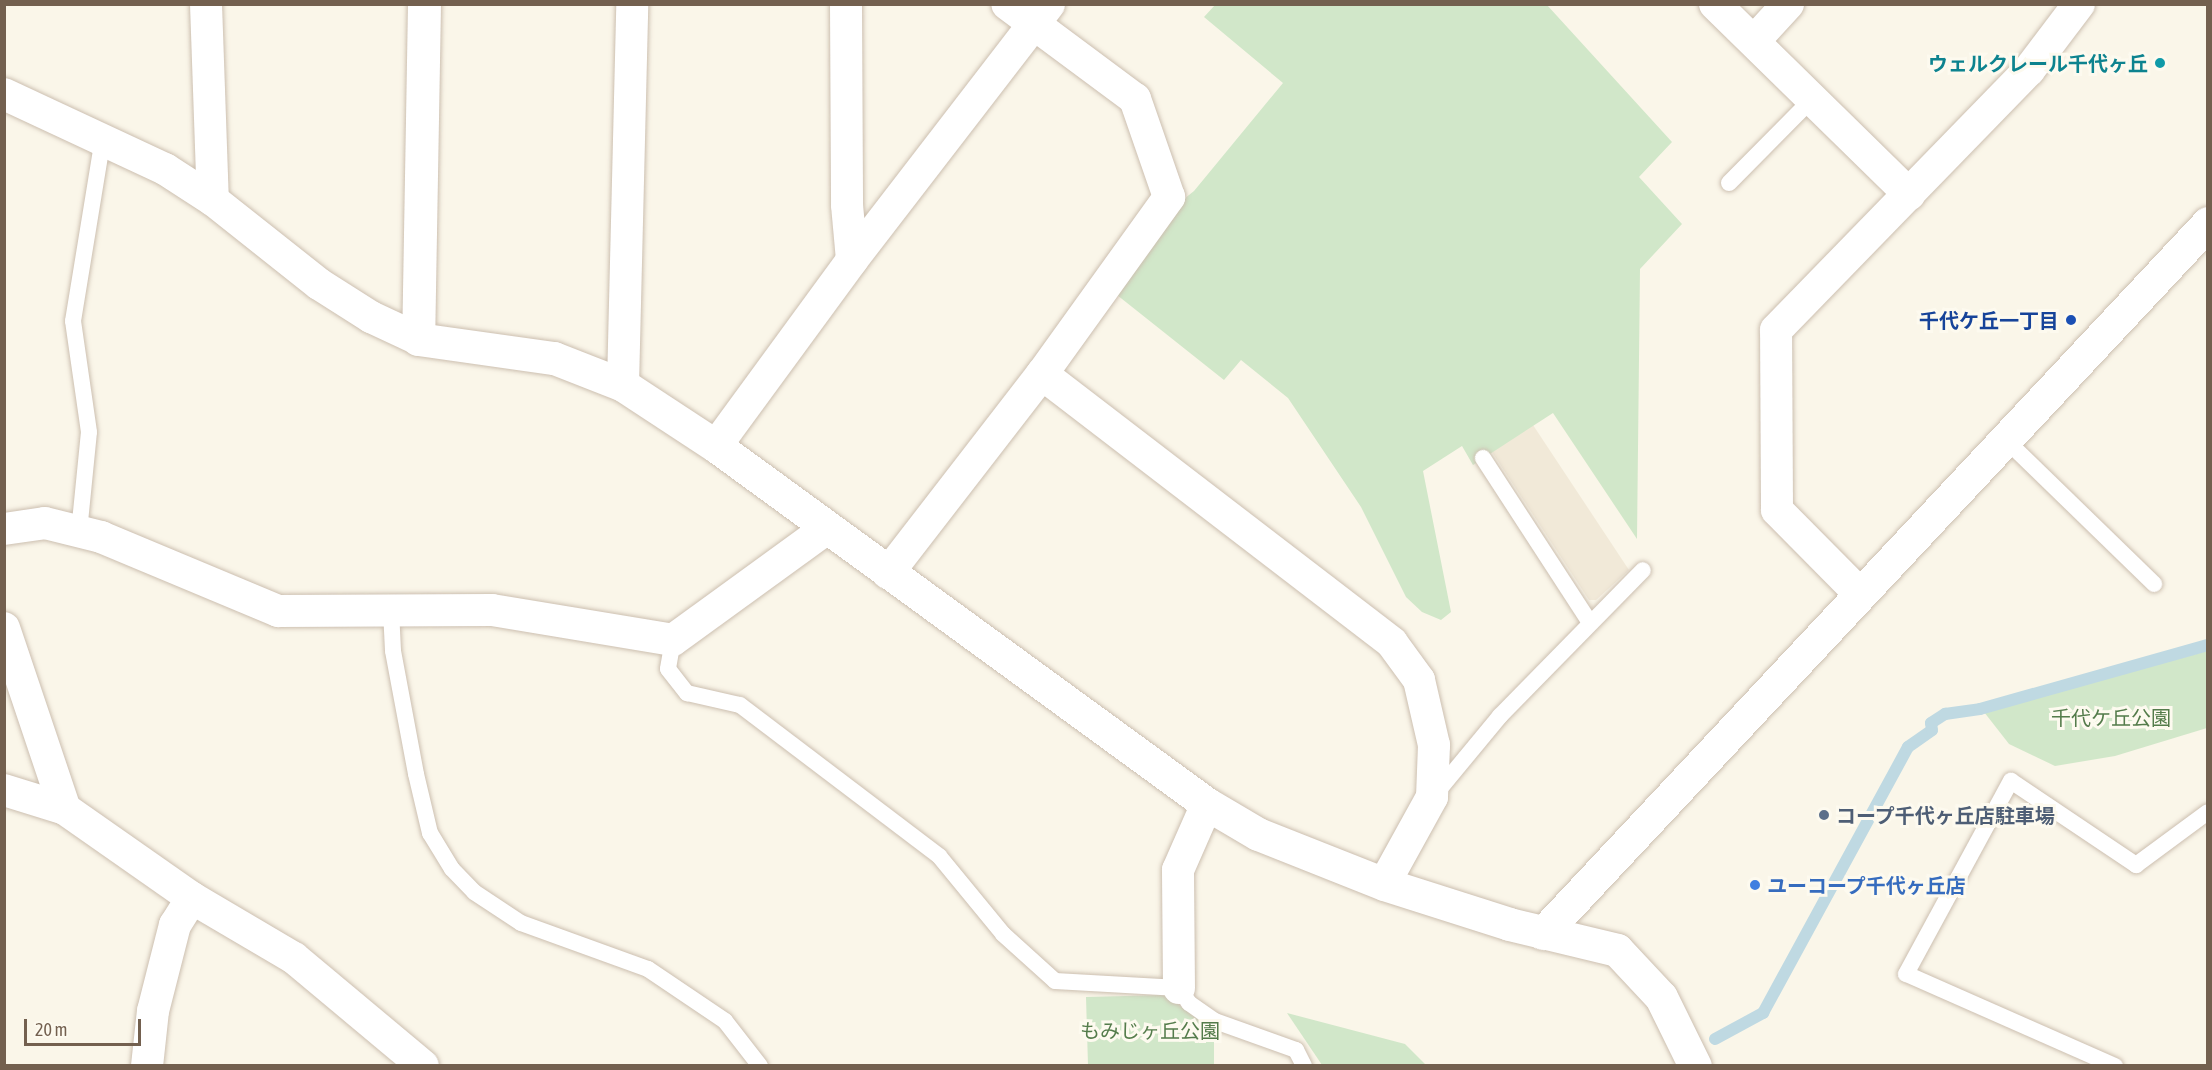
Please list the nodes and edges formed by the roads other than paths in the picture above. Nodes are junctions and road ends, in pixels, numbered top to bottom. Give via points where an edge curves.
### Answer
1 (206, 4) edge
2 (424, 4) edge
3 (632, 4) edge
4 (846, 4) edge
5 (1007, 4) edge
6 (1715, 4) edge
7 (1788, 4) edge
8 (2079, 4) edge
9 (1041, 15) edge
10 (1755, 40) junction
11 (4, 94) edge
12 (1812, 99) junction
13 (103, 137) junction
14 (1729, 183) dead end
15 (1909, 194) junction
16 (213, 200) junction
17 (2208, 224) edge
18 (852, 260) junction
19 (418, 339) junction
20 (1042, 374) junction
21 (623, 385) junction
22 (2005, 439) junction
23 (716, 446) junction
24 (1483, 458) dead end
25 (4, 529) edge
26 (826, 530) junction
27 (80, 532) junction
28 (1642, 570) dead end
29 (888, 573) junction
30 (2154, 584) dead end
31 (1860, 594) junction
32 (391, 610) junction
33 (1590, 621) junction
34 (4, 628) edge
35 (673, 640) junction
36 (4, 790) edge
37 (1432, 797) junction
38 (1207, 804) junction
39 (65, 809) junction
40 (2208, 812) edge
41 (1384, 884) junction
42 (192, 898) junction
43 (1543, 933) junction
44 (1179, 988) junction
45 (147, 1065) edge
46 (423, 1065) edge
47 (760, 1065) edge
48 (1304, 1065) edge
49 (1695, 1065) edge
50 (2115, 1065) edge

1 - 16 street
2 - 19 street
3 - 21 street
4 - 18 street via 847,206
5 - 9 street
6 - 10 street
7 - 10 street
8 - 15 street via 2029,70
9 - 18 street
9 - 20 street via 1135,99 1169,197
10 - 12 street
11 - 13 street
12 - 14 lane
12 - 15 street
13 - 16 street via 165,169
13 - 27 lane via 73,321 89,432
15 - 31 street via 1776,330 1777,510
16 - 19 street via 319,284 371,317
17 - 22 street
18 - 23 street
19 - 21 street via 554,358
20 - 29 street
20 - 37 street via 1392,643 1419,680 1434,745
21 - 23 street
22 - 30 lane
22 - 31 street
23 - 26 street
24 - 33 lane
25 - 27 street via 45,523
26 - 29 street
26 - 35 street
27 - 32 street via 101,537 278,611
28 - 33 lane
29 - 38 street
31 - 43 street
32 - 35 street via 492,610
32 - 47 lane via 393,651 416,774 430,833 452,868 474,892 521,924 648,969 726,1021
33 - 37 lane via 1500,716
34 - 39 street
35 - 44 lane via 668,669 687,693 740,705 939,856 1003,934 1055,981
36 - 39 street
37 - 41 street
38 - 41 street via 1258,834
38 - 44 street via 1178,870
39 - 42 street
40 - 50 lane via 2136,865 2011,781 1906,974
41 - 43 street
42 - 45 street via 175,925 153,1011
42 - 46 street via 294,958
43 - 49 street via 1617,950 1661,997
44 - 48 lane via 1189,1003 1215,1021 1296,1050

